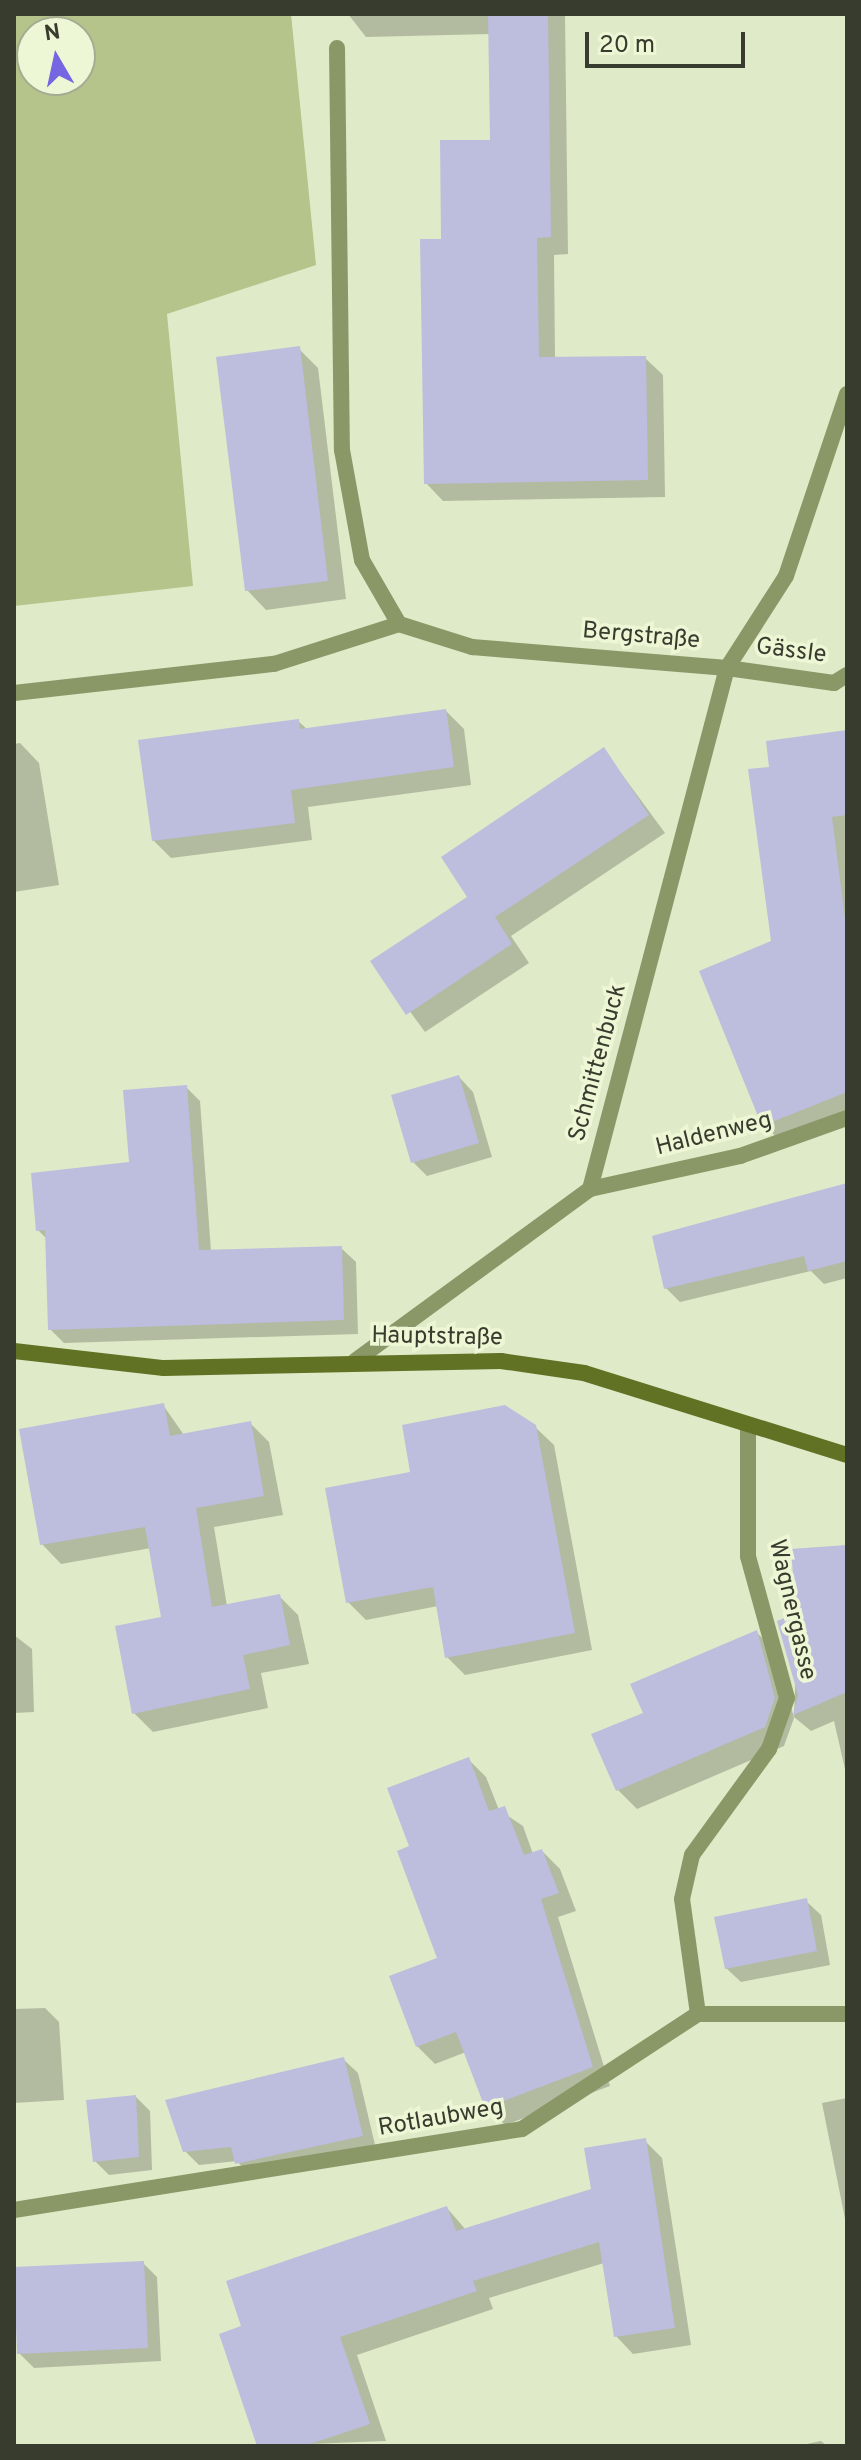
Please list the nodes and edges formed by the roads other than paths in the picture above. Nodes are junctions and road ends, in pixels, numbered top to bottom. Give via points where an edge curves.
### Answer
1 (337, 48) dead end
2 (847, 394) edge
3 (399, 624) junction
4 (727, 668) junction
5 (847, 675) edge
6 (14, 693) edge
7 (847, 1118) edge
8 (590, 1189) junction
9 (14, 1351) edge
10 (355, 1361) junction
11 (748, 1426) junction
12 (847, 1455) edge
13 (698, 2014) junction
14 (847, 2014) edge
15 (14, 2210) edge

1 - 3 street via 342,450 362,560
2 - 4 street, Bergstraße via 786,576
3 - 4 street, Bergstraße via 472,647
3 - 6 street via 274,664
4 - 5 street, Gässle via 834,683
4 - 8 street, Schmittenbuck
7 - 8 street, Haldenweg via 740,1156
8 - 10 street
9 - 10 street, Hauptstraße via 164,1368
10 - 11 street, Hauptstraße via 501,1361 584,1373
11 - 12 street, Hauptstraße
11 - 13 street, Wagnergasse via 748,1556 787,1698 769,1749 692,1855 682,1899
13 - 14 street
13 - 15 street, Rotlaubweg via 522,2129

